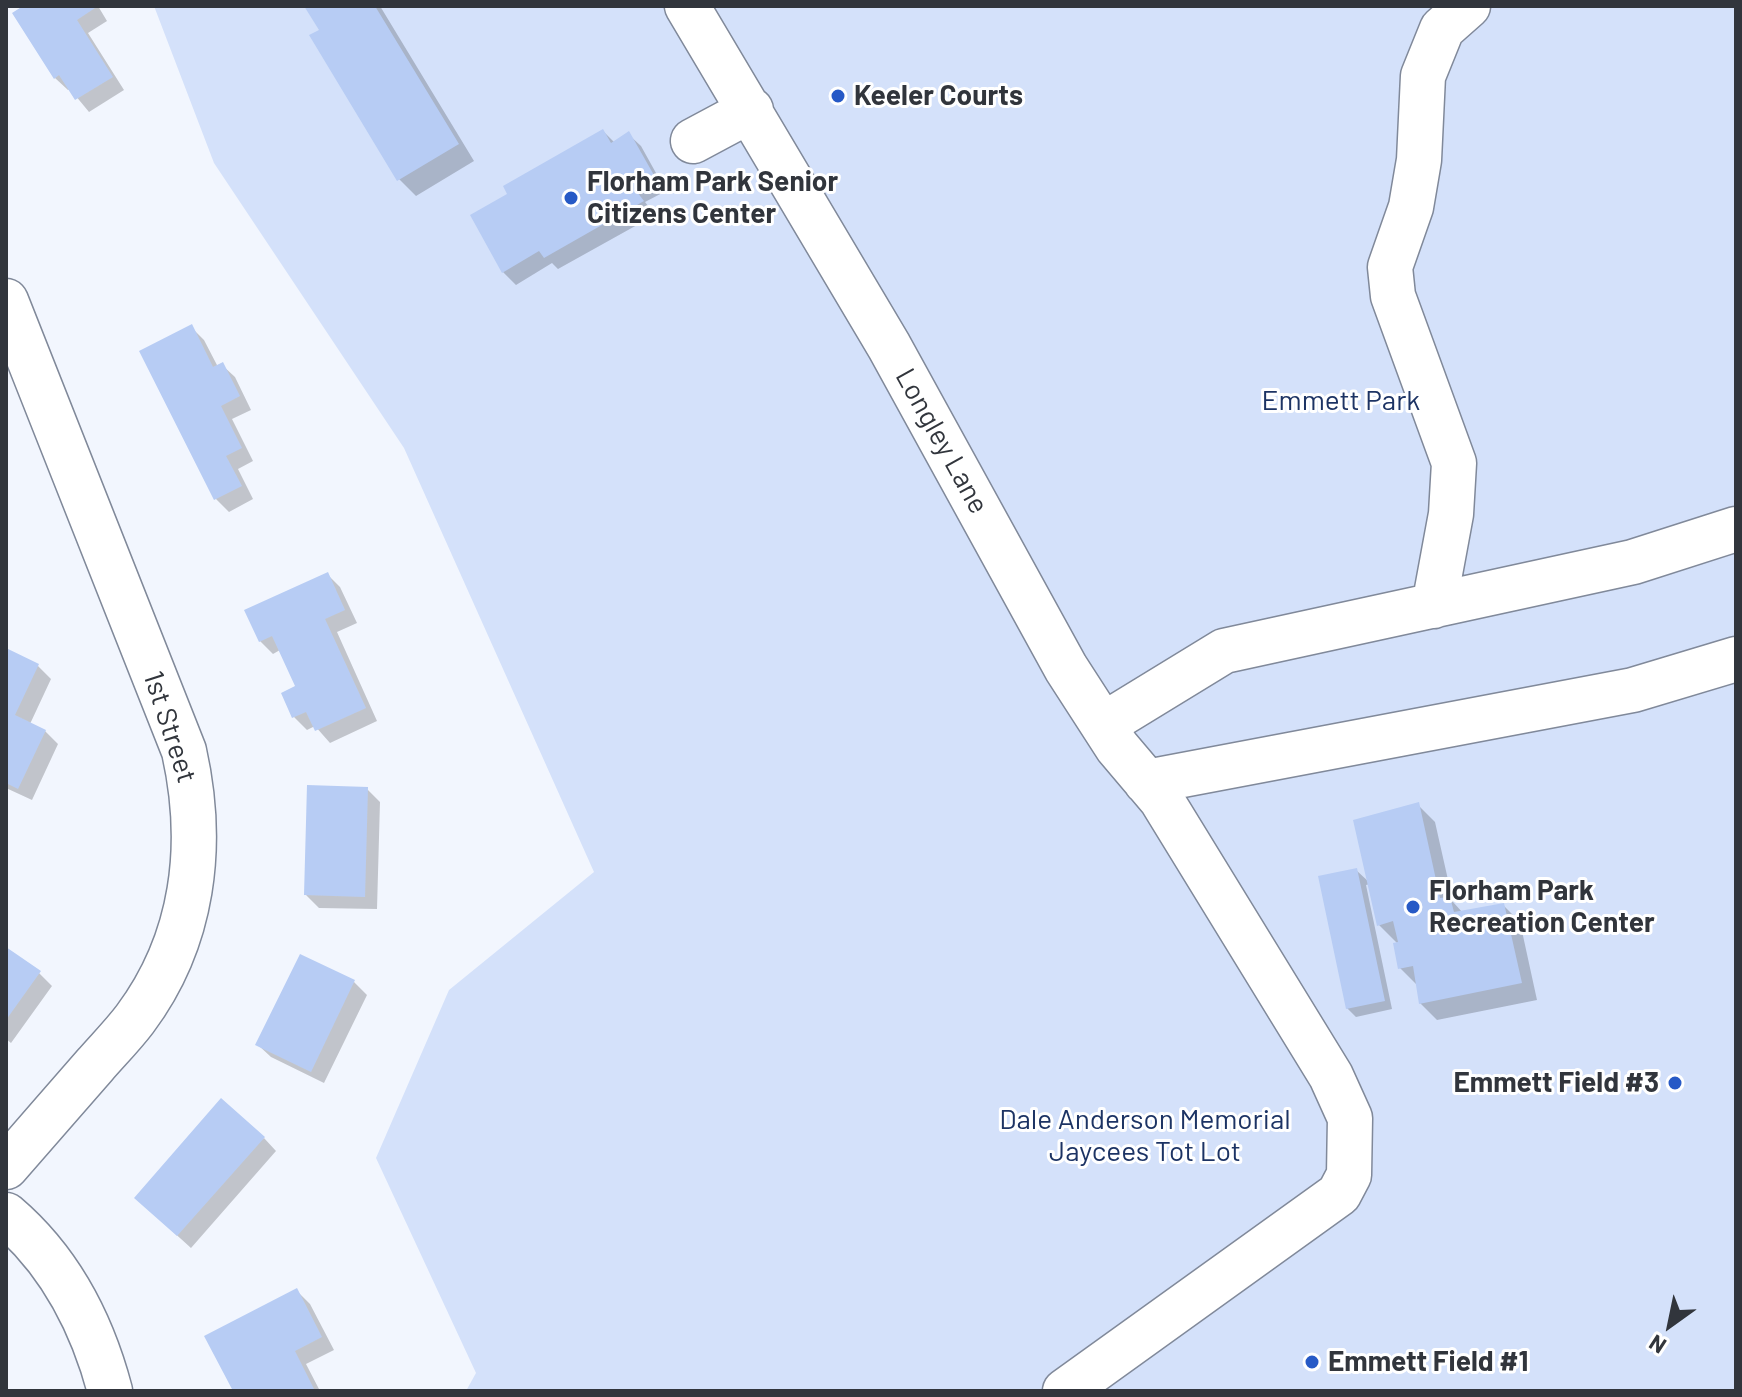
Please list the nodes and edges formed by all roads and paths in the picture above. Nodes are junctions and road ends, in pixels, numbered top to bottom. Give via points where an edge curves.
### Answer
1 (687, 6) edge
2 (1455, 18) edge
3 (751, 110) junction
4 (693, 141) dead end
5 (6, 301) edge
6 (1736, 529) edge
7 (1434, 606) junction
8 (1736, 659) edge
9 (1103, 725) junction
10 (1146, 782) junction
11 (6, 1167) edge
12 (6, 1215) edge
13 (110, 1391) edge
14 (1065, 1391) edge

1 - 3 street, Longley Lane
2 - 7 street via 1423,76 1411,207 1390,267 1393,296 1454,463 1451,514
3 - 4 street
3 - 9 street, Longley Lane
5 - 11 street, 1st Street via 184,751 196,831 180,934 161,978 135,1019
6 - 7 street via 1633,562
7 - 9 street via 1224,651
8 - 10 street via 1633,690
9 - 10 street, Longley Lane
10 - 14 street, Longley Lane via 1206,869 1331,1076 1350,1118 1349,1175 1339,1194
12 - 13 street via 53,1263 78,1305

